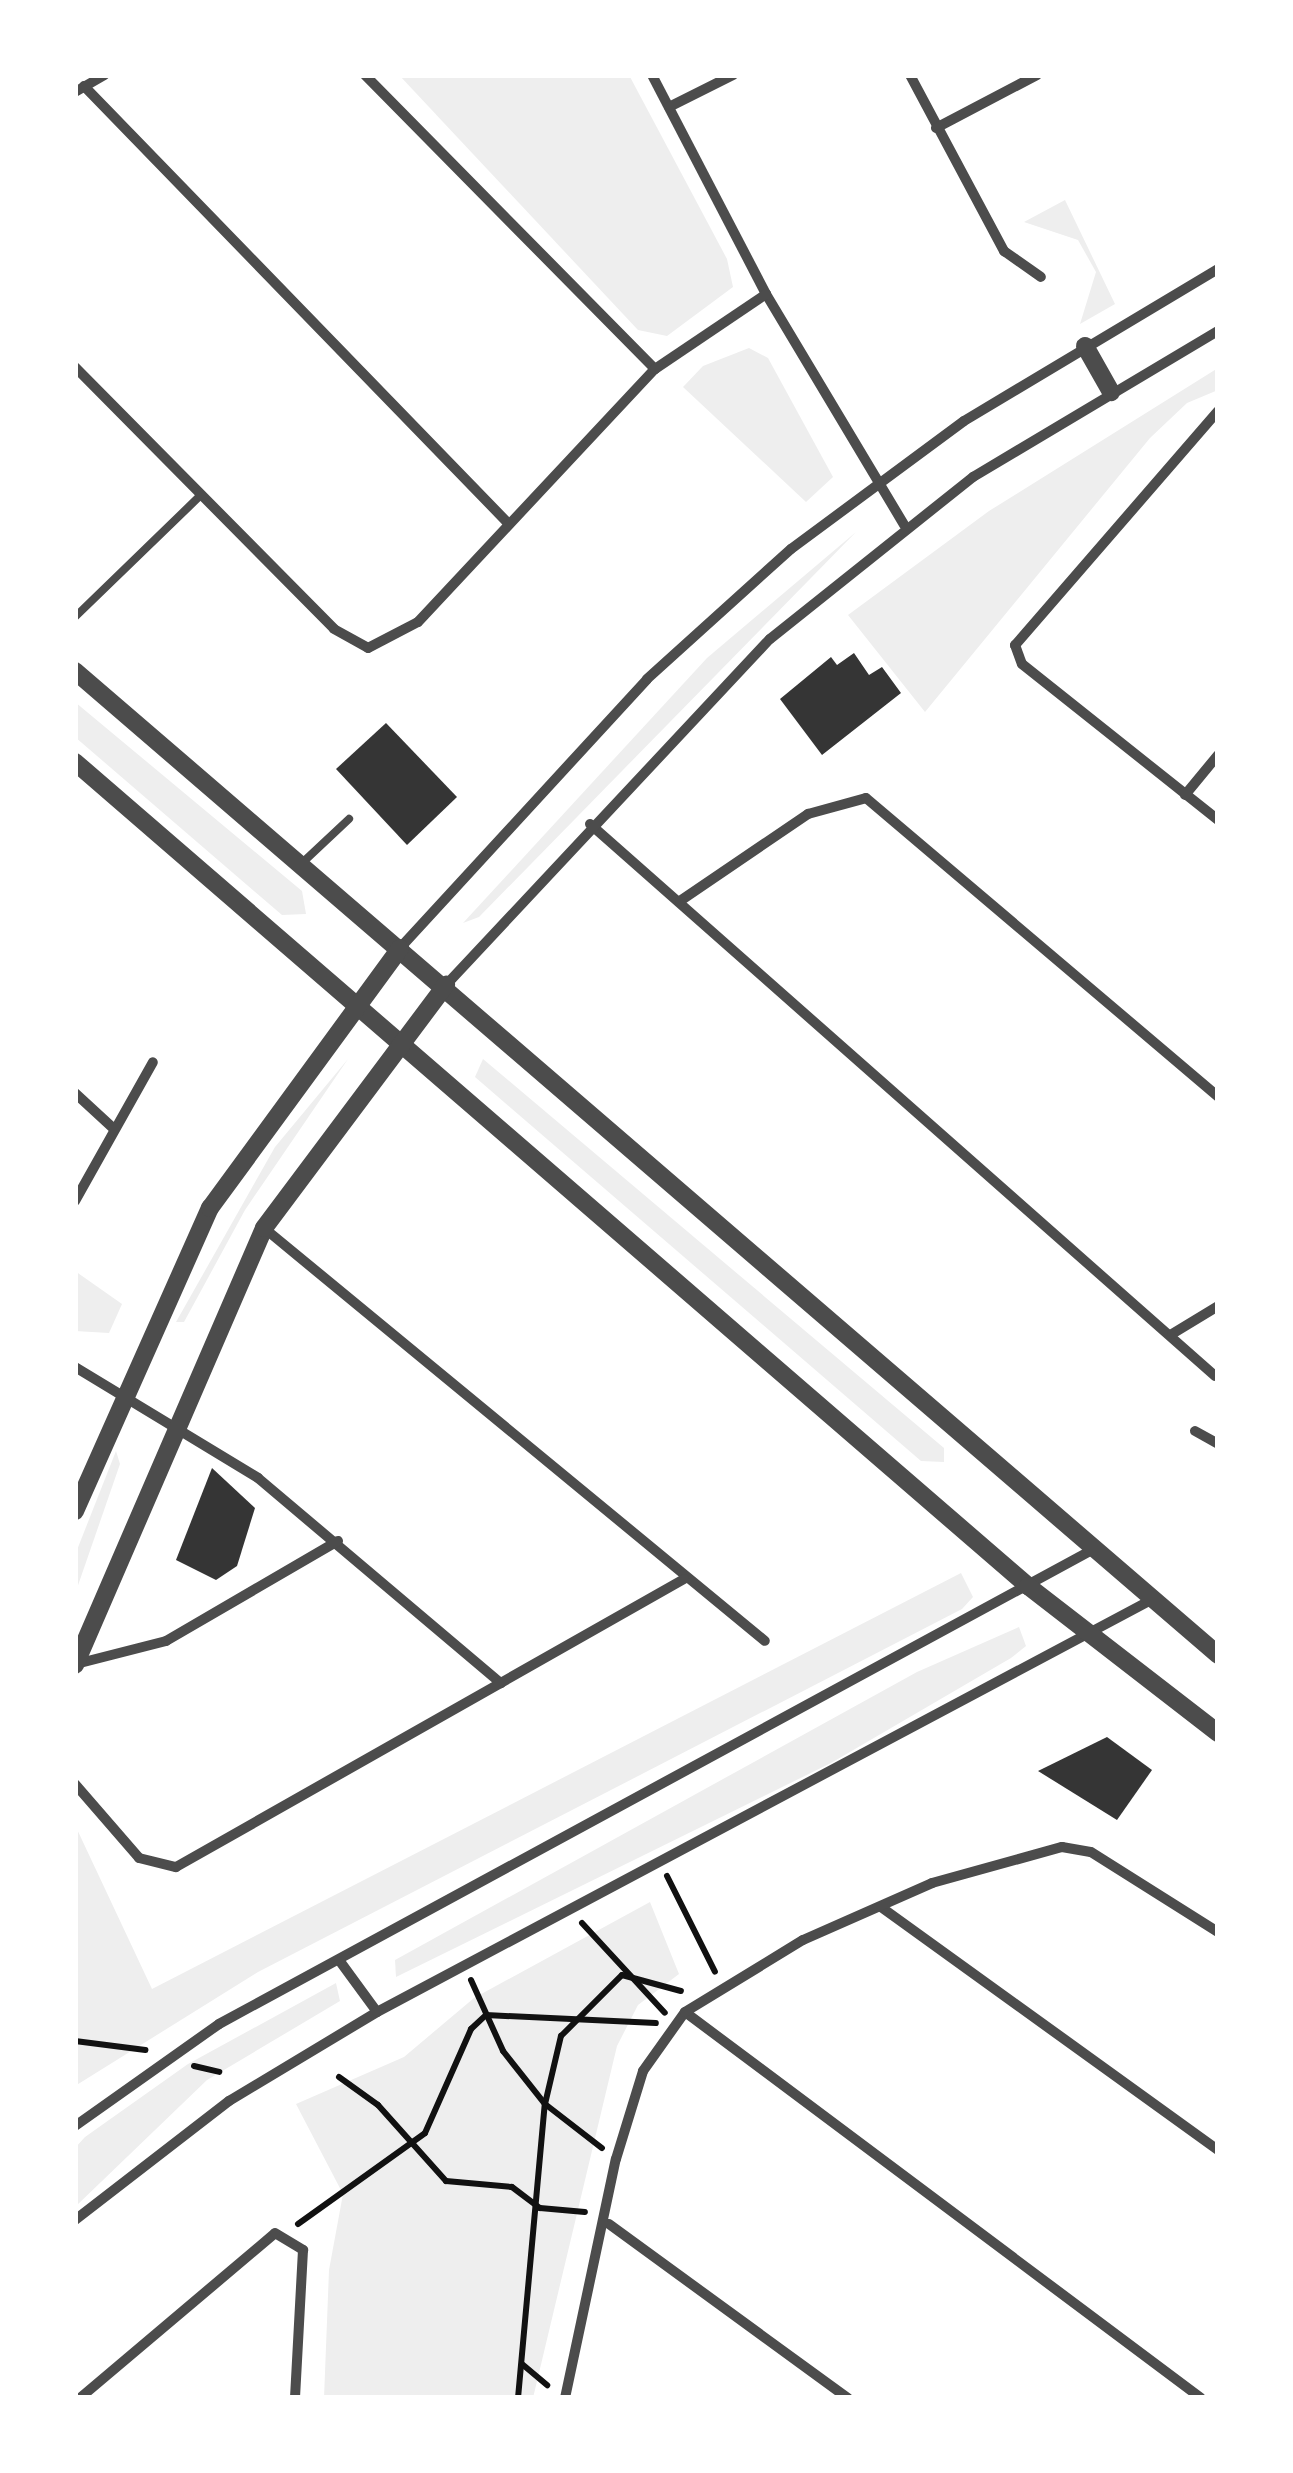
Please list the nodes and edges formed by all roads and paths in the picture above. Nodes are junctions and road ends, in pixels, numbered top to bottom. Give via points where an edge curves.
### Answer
1 (105, 75) edge
2 (364, 75) edge
3 (652, 75) edge
4 (734, 75) edge
5 (910, 75) edge
6 (1037, 75) edge
7 (80, 89) edge
8 (670, 107) junction
9 (936, 128) junction
10 (1218, 270) edge
11 (1041, 277) dead end
12 (766, 294) junction
13 (1218, 331) edge
14 (1085, 346) junction
15 (75, 366) edge
16 (655, 369) junction
17 (1111, 392) junction
18 (1218, 410) edge
19 (879, 480) junction
20 (201, 495) junction
21 (508, 522) junction
22 (904, 525) junction
23 (75, 618) edge
24 (75, 670) edge
25 (1218, 755) edge
26 (75, 762) edge
27 (1185, 795) junction
28 (349, 819) dead end
29 (1218, 820) edge
30 (590, 824) junction
31 (301, 864) junction
32 (680, 901) junction
33 (400, 948) junction
34 (446, 985) junction
35 (353, 1003) junction
36 (400, 1042) junction
37 (153, 1062) dead end
38 (75, 1093) edge
39 (1218, 1098) edge
40 (113, 1128) junction
41 (75, 1202) edge
42 (264, 1228) junction
43 (1218, 1306) edge
44 (1172, 1334) junction
45 (75, 1368) edge
46 (1215, 1376) dead end
47 (120, 1394) junction
48 (174, 1422) junction
49 (1195, 1431) dead end
50 (1218, 1444) edge
51 (75, 1510) edge
52 (338, 1541) junction
53 (1090, 1551) junction
54 (684, 1579) junction
55 (1028, 1586) junction
56 (1148, 1601) junction
57 (1089, 1636) junction
58 (765, 1640) dead end
59 (1218, 1656) edge
60 (75, 1664) edge
61 (502, 1684) junction
62 (1218, 1734) edge
63 (75, 1784) edge
64 (660, 1862) junction
65 (881, 1907) junction
66 (572, 1909) junction
67 (1218, 1932) edge
68 (339, 1960) junction
69 (464, 1966) junction
70 (622, 1975) junction
71 (722, 1987) junction
72 (698, 2003) junction
73 (377, 2012) junction
74 (685, 2012) junction
75 (486, 2015) junction
76 (572, 2019) junction
77 (677, 2023) junction
78 (75, 2041) edge
79 (145, 2050) dead end
80 (188, 2064) dead end
81 (218, 2072) dead end
82 (339, 2077) dead end
83 (545, 2104) junction
84 (75, 2126) edge
85 (410, 2147) junction
86 (1218, 2150) edge
87 (616, 2159) junction
88 (540, 2208) junction
89 (586, 2212) dead end
90 (75, 2220) edge
91 (609, 2224) junction
92 (288, 2236) junction
93 (521, 2364) junction
94 (554, 2390) dead end
95 (80, 2398) edge
96 (296, 2398) edge
97 (518, 2398) edge
98 (565, 2398) edge
99 (848, 2398) edge
100 (1202, 2398) edge

1 - 7 street
2 - 16 street
3 - 8 street
4 - 8 street
5 - 9 street
6 - 9 street
7 - 21 street
8 - 12 street
9 - 11 street via 1004,251
10 - 14 street
12 - 16 street
12 - 19 street
13 - 17 street
14 - 17 street
14 - 19 street
15 - 20 street
16 - 21 street
17 - 22 street
18 - 27 street via 1016,645 1022,664
19 - 22 street
19 - 33 street via 647,679
20 - 21 street via 334,629 368,648 418,622
20 - 23 lane
22 - 30 street via 770,639
24 - 31 street
25 - 27 street
26 - 35 street
27 - 29 street
28 - 31 lane
30 - 32 street
30 - 34 street
31 - 33 street
32 - 39 street via 808,814 866,798
32 - 44 street
33 - 34 street
33 - 35 street
34 - 36 street
34 - 53 street
35 - 36 street
35 - 47 street via 210,1208
36 - 42 street
36 - 55 street
37 - 40 street
38 - 40 street
40 - 41 street
42 - 48 street
42 - 54 street
43 - 44 street
44 - 46 street
45 - 47 street
47 - 48 street
47 - 51 street
48 - 52 street
48 - 60 street
49 - 50 street
52 - 60 street via 166,1641
52 - 61 street
53 - 55 street
53 - 56 street
54 - 58 street
54 - 61 street
55 - 57 street
55 - 68 street
56 - 57 street
56 - 59 street
57 - 62 street
57 - 64 street
61 - 63 street via 176,1866 158,1869 116,1837
64 - 66 street
64 - 71 path
65 - 67 street via 997,1858 1062,1847 1091,1852
65 - 71 street
65 - 86 street
66 - 69 street
66 - 70 path
68 - 73 street
68 - 84 street via 219,2024
69 - 73 street
69 - 75 path
70 - 72 path via 673,1986
70 - 76 path
70 - 77 path
71 - 72 street
72 - 74 street
73 - 90 street via 228,2101
74 - 77 street
74 - 100 street
75 - 76 path
75 - 83 path
75 - 85 path
76 - 77 path
76 - 83 path
77 - 87 street via 643,2070
78 - 79 path
80 - 81 path
82 - 85 path via 378,2105
83 - 87 path
83 - 88 path
85 - 88 path via 446,2181 512,2187
85 - 92 path via 329,2194
87 - 91 street
88 - 89 path
88 - 93 path
91 - 98 street
91 - 99 street
92 - 95 street via 264,2239
92 - 96 street via 303,2250
93 - 94 path
93 - 97 path

